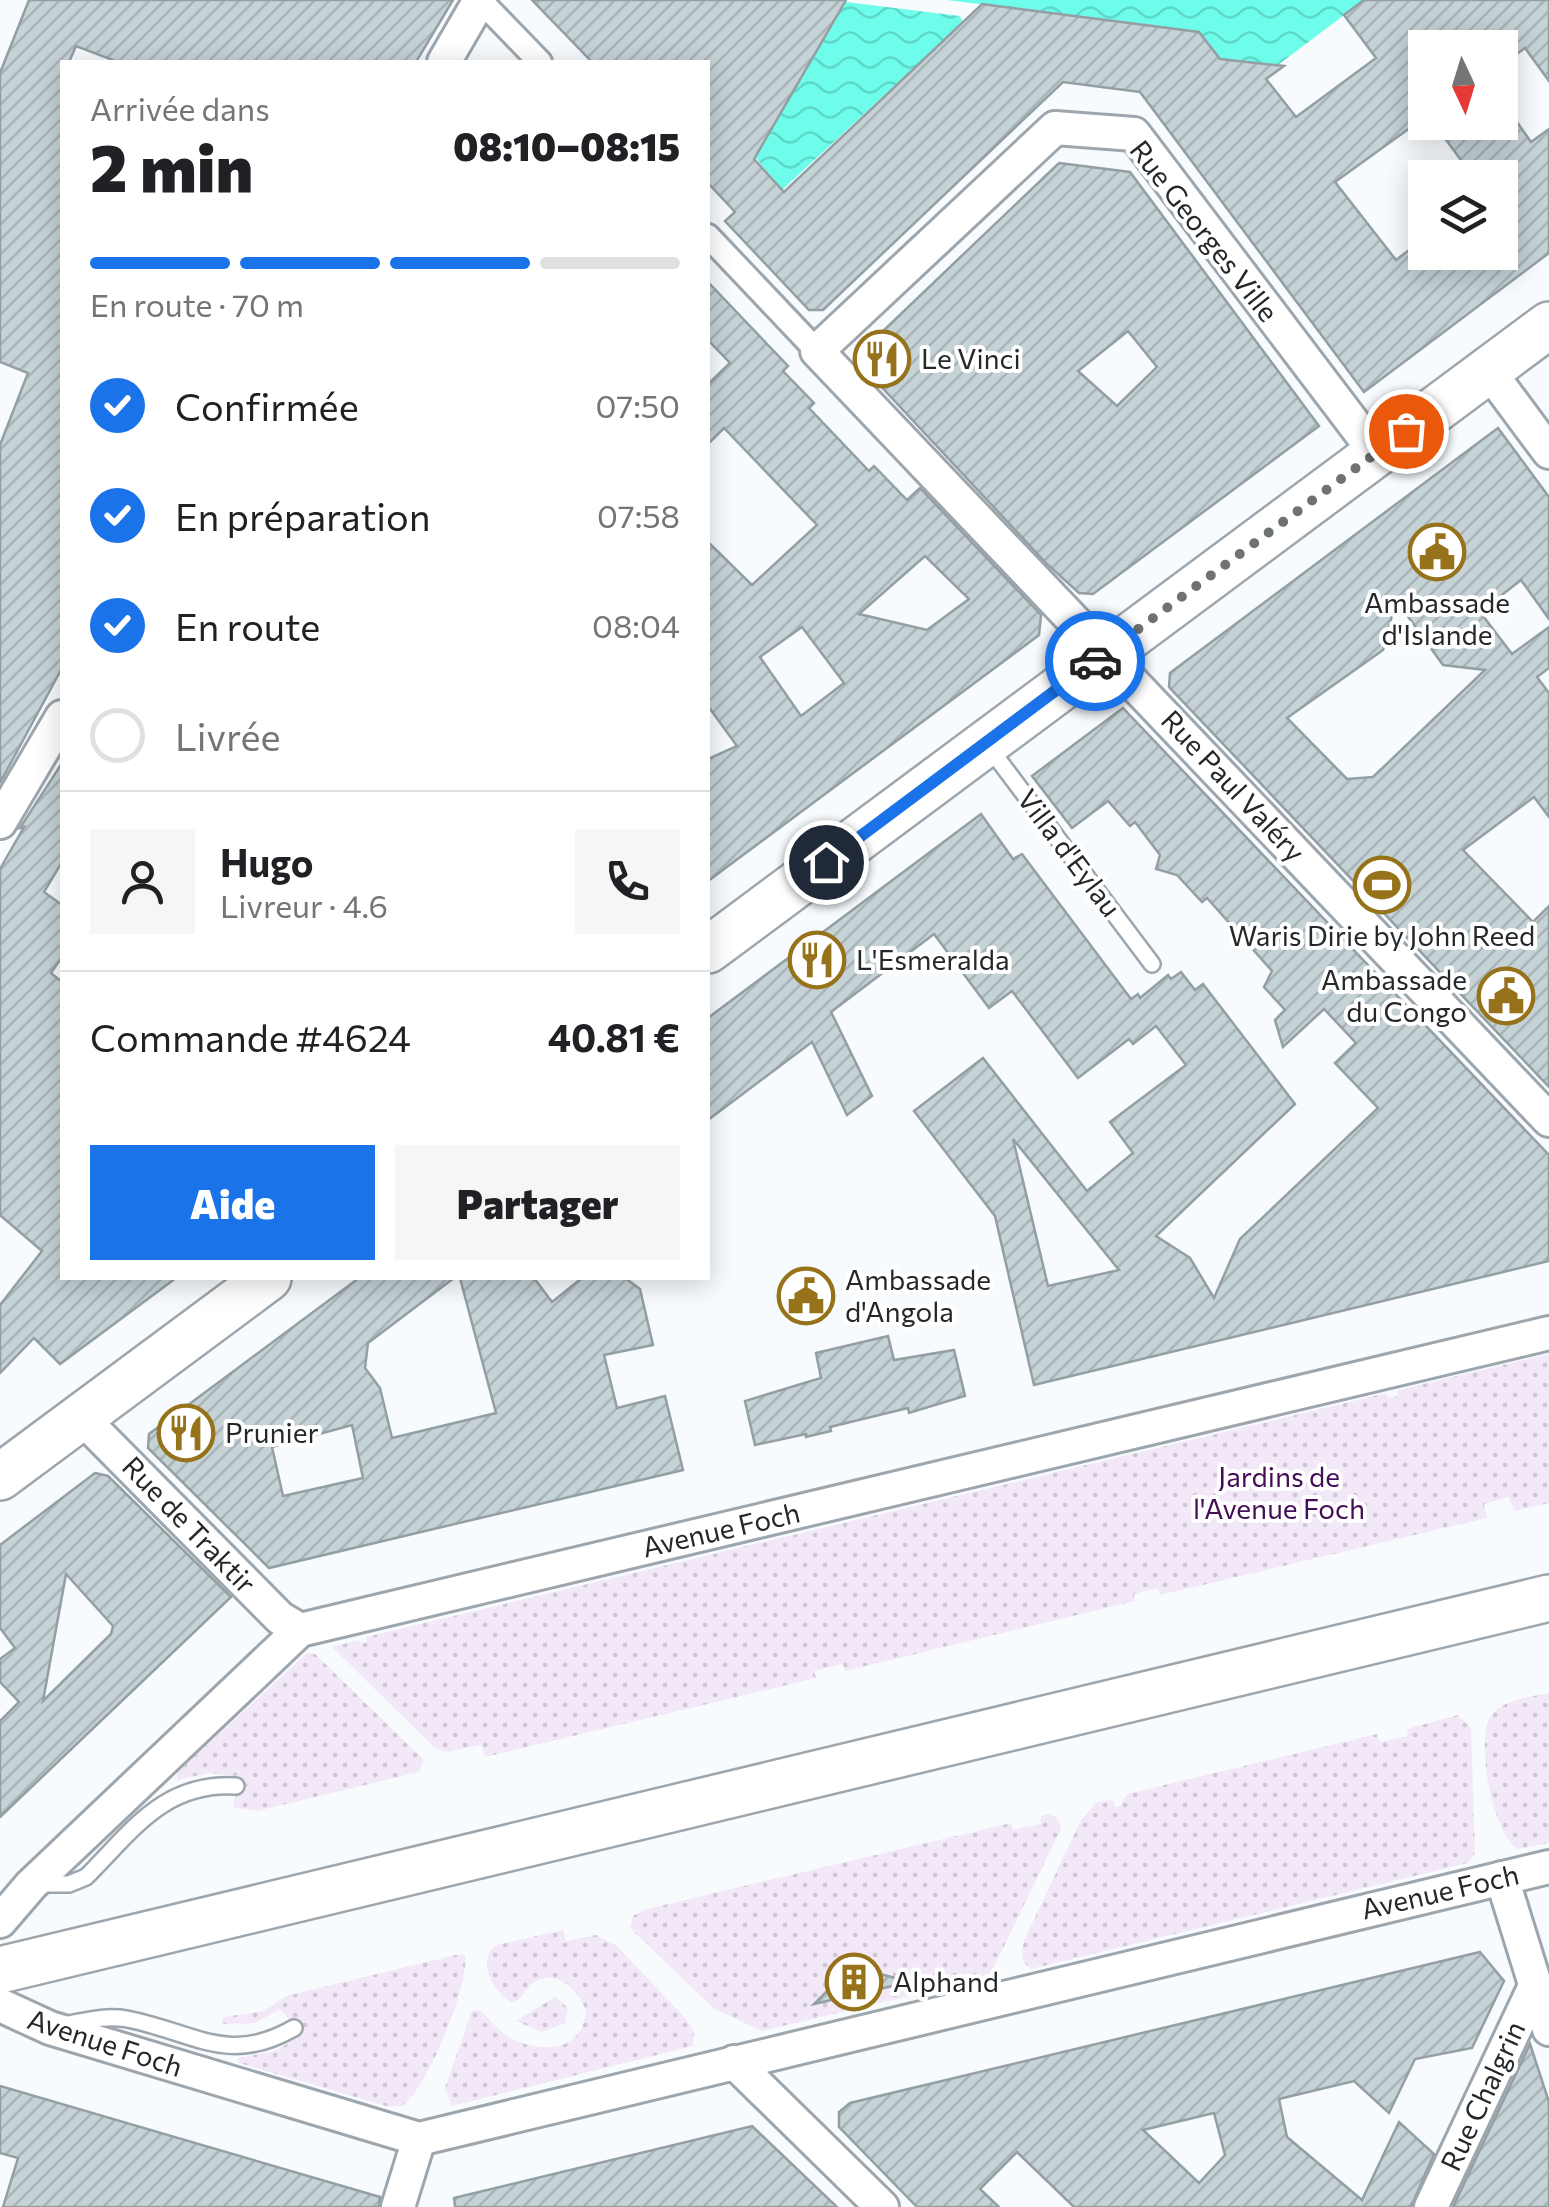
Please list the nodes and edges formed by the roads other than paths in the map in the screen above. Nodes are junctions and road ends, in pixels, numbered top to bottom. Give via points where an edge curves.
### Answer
1 (480, 0) edge
2 (445, 60) edge
3 (538, 60) edge
4 (710, 238) edge
5 (1549, 325) edge
6 (818, 351) junction
7 (1488, 370) junction
8 (1549, 452) edge
9 (1376, 453) junction
10 (1106, 653) junction
11 (60, 720) edge
12 (986, 743) junction
13 (0, 822) edge
14 (710, 949) edge
15 (1152, 964) dead end
16 (1549, 1120) edge
17 (265, 1280) edge
18 (1549, 1333) edge
19 (81, 1417) junction
20 (0, 1477) edge
21 (1549, 1598) edge
22 (300, 1630) junction
23 (236, 1786) dead end
24 (1549, 1866) edge
25 (1502, 1878) junction
26 (32, 1884) junction
27 (0, 1921) edge
28 (0, 1970) edge
29 (1534, 1986) junction
30 (0, 2005) edge
31 (50, 2028) junction
32 (294, 2028) dead end
33 (1549, 2029) edge
34 (734, 2062) junction
35 (418, 2139) junction
36 (398, 2207) edge
37 (882, 2207) edge
38 (1431, 2207) edge

1 - 2 street
1 - 3 street
4 - 6 street, Rue Paul Valéry
5 - 7 main road
6 - 9 street, Rue Georges Ville via 1055,128 1134,134
6 - 10 street, Rue Paul Valéry
7 - 8 street
7 - 9 main road
9 - 10 main road
10 - 12 main road
10 - 16 street, Rue Paul Valéry
11 - 13 street
12 - 14 main road
12 - 15 lane, Villa d'Eylau
17 - 19 main road
18 - 22 street, Avenue Foch
19 - 20 main road
19 - 22 street, Rue de Traktir via 280,1618
21 - 28 main road, Avenue Foch
22 - 26 street
23 - 26 lane via 177,1792 86,1876 68,1884
24 - 25 street, Avenue Foch
25 - 29 street
25 - 34 street, Avenue Foch
26 - 27 street
29 - 33 street
29 - 38 street, Rue Chalgrin
30 - 31 street, Avenue Foch
31 - 32 lane via 125,2018 229,2047 268,2043
31 - 35 street, Avenue Foch
34 - 35 street, Avenue Foch
34 - 37 street
35 - 36 street

